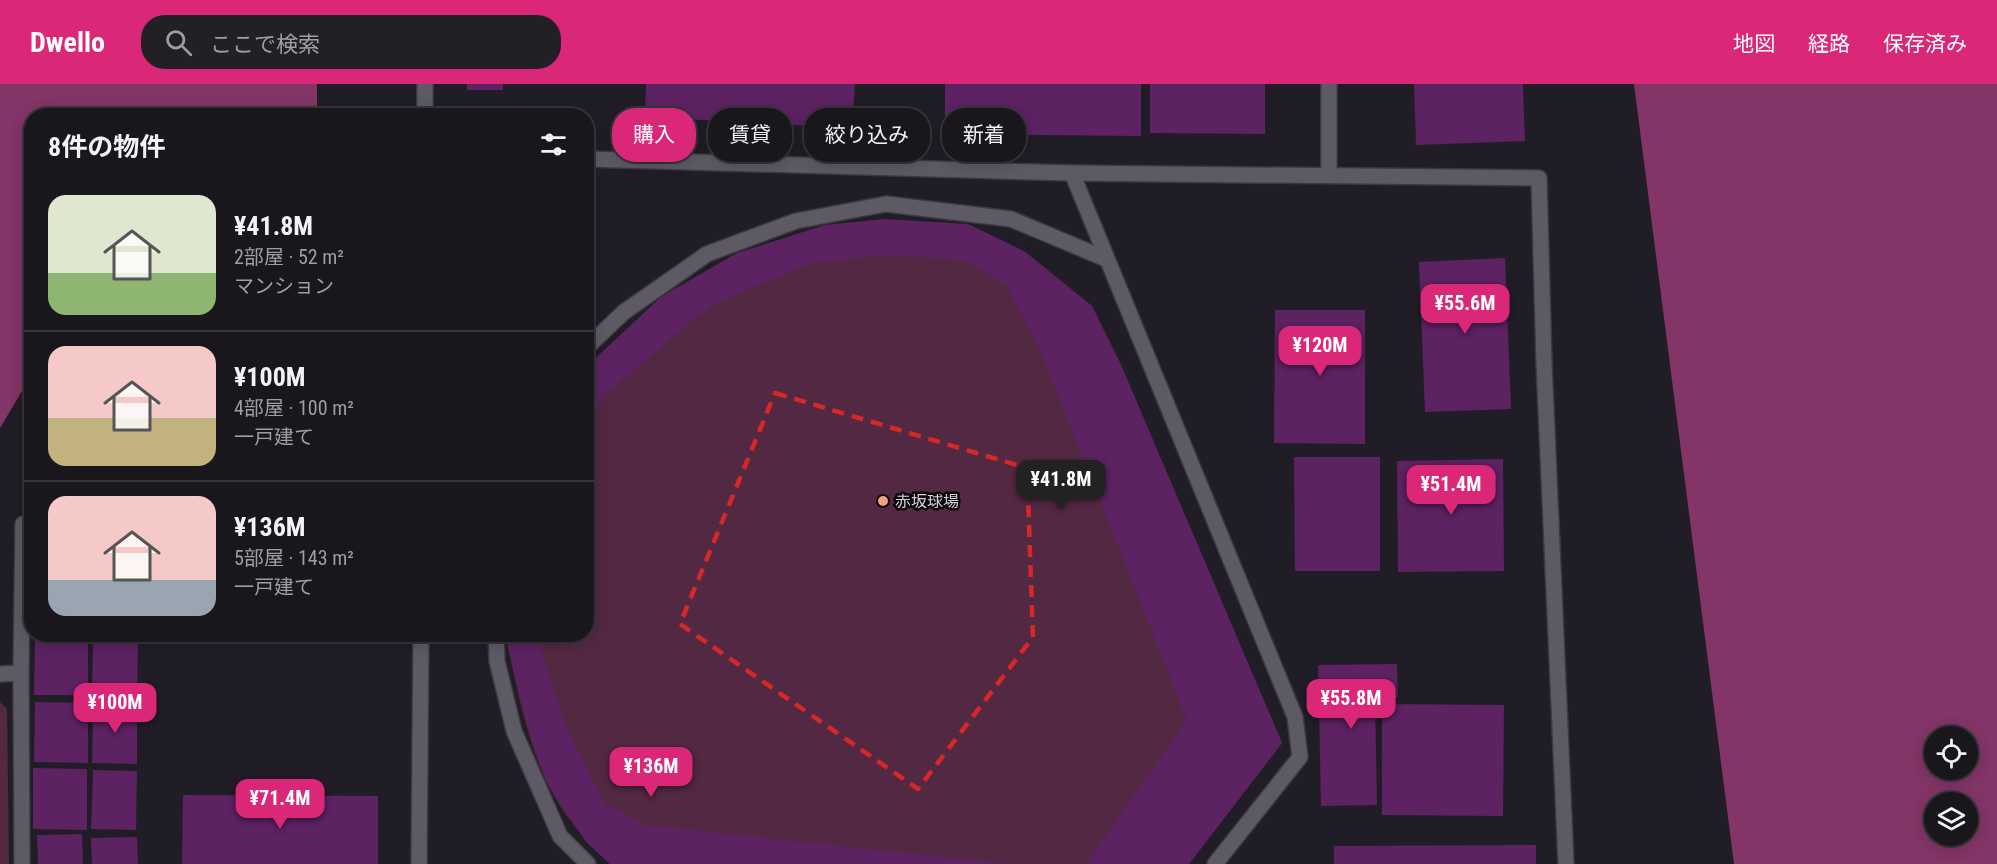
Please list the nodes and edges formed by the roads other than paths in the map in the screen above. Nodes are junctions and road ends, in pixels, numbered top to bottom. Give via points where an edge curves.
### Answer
1 (425, 84) edge
2 (1329, 84) edge
3 (425, 108) edge
4 (594, 159) edge
5 (1072, 174) junction
6 (1329, 174) junction
7 (1106, 259) junction
8 (594, 340) edge
9 (24, 524) edge
10 (421, 642) edge
11 (496, 642) edge
12 (21, 673) junction
13 (0, 674) edge
14 (1227, 849) junction
15 (22, 864) edge
16 (419, 864) edge
17 (588, 864) edge
18 (1215, 864) edge
19 (1232, 864) edge
20 (1566, 864) edge

1 - 3 street
2 - 6 street
4 - 5 street
5 - 6 street
5 - 7 street
6 - 20 street via 1539,178
7 - 8 street via 1011,219 886,204 796,221 707,254 624,312
7 - 14 street via 1295,717 1300,757
9 - 12 street
10 - 16 street
11 - 17 street via 497,661 514,730 560,836
12 - 13 street
12 - 15 street
14 - 18 street
14 - 19 street

